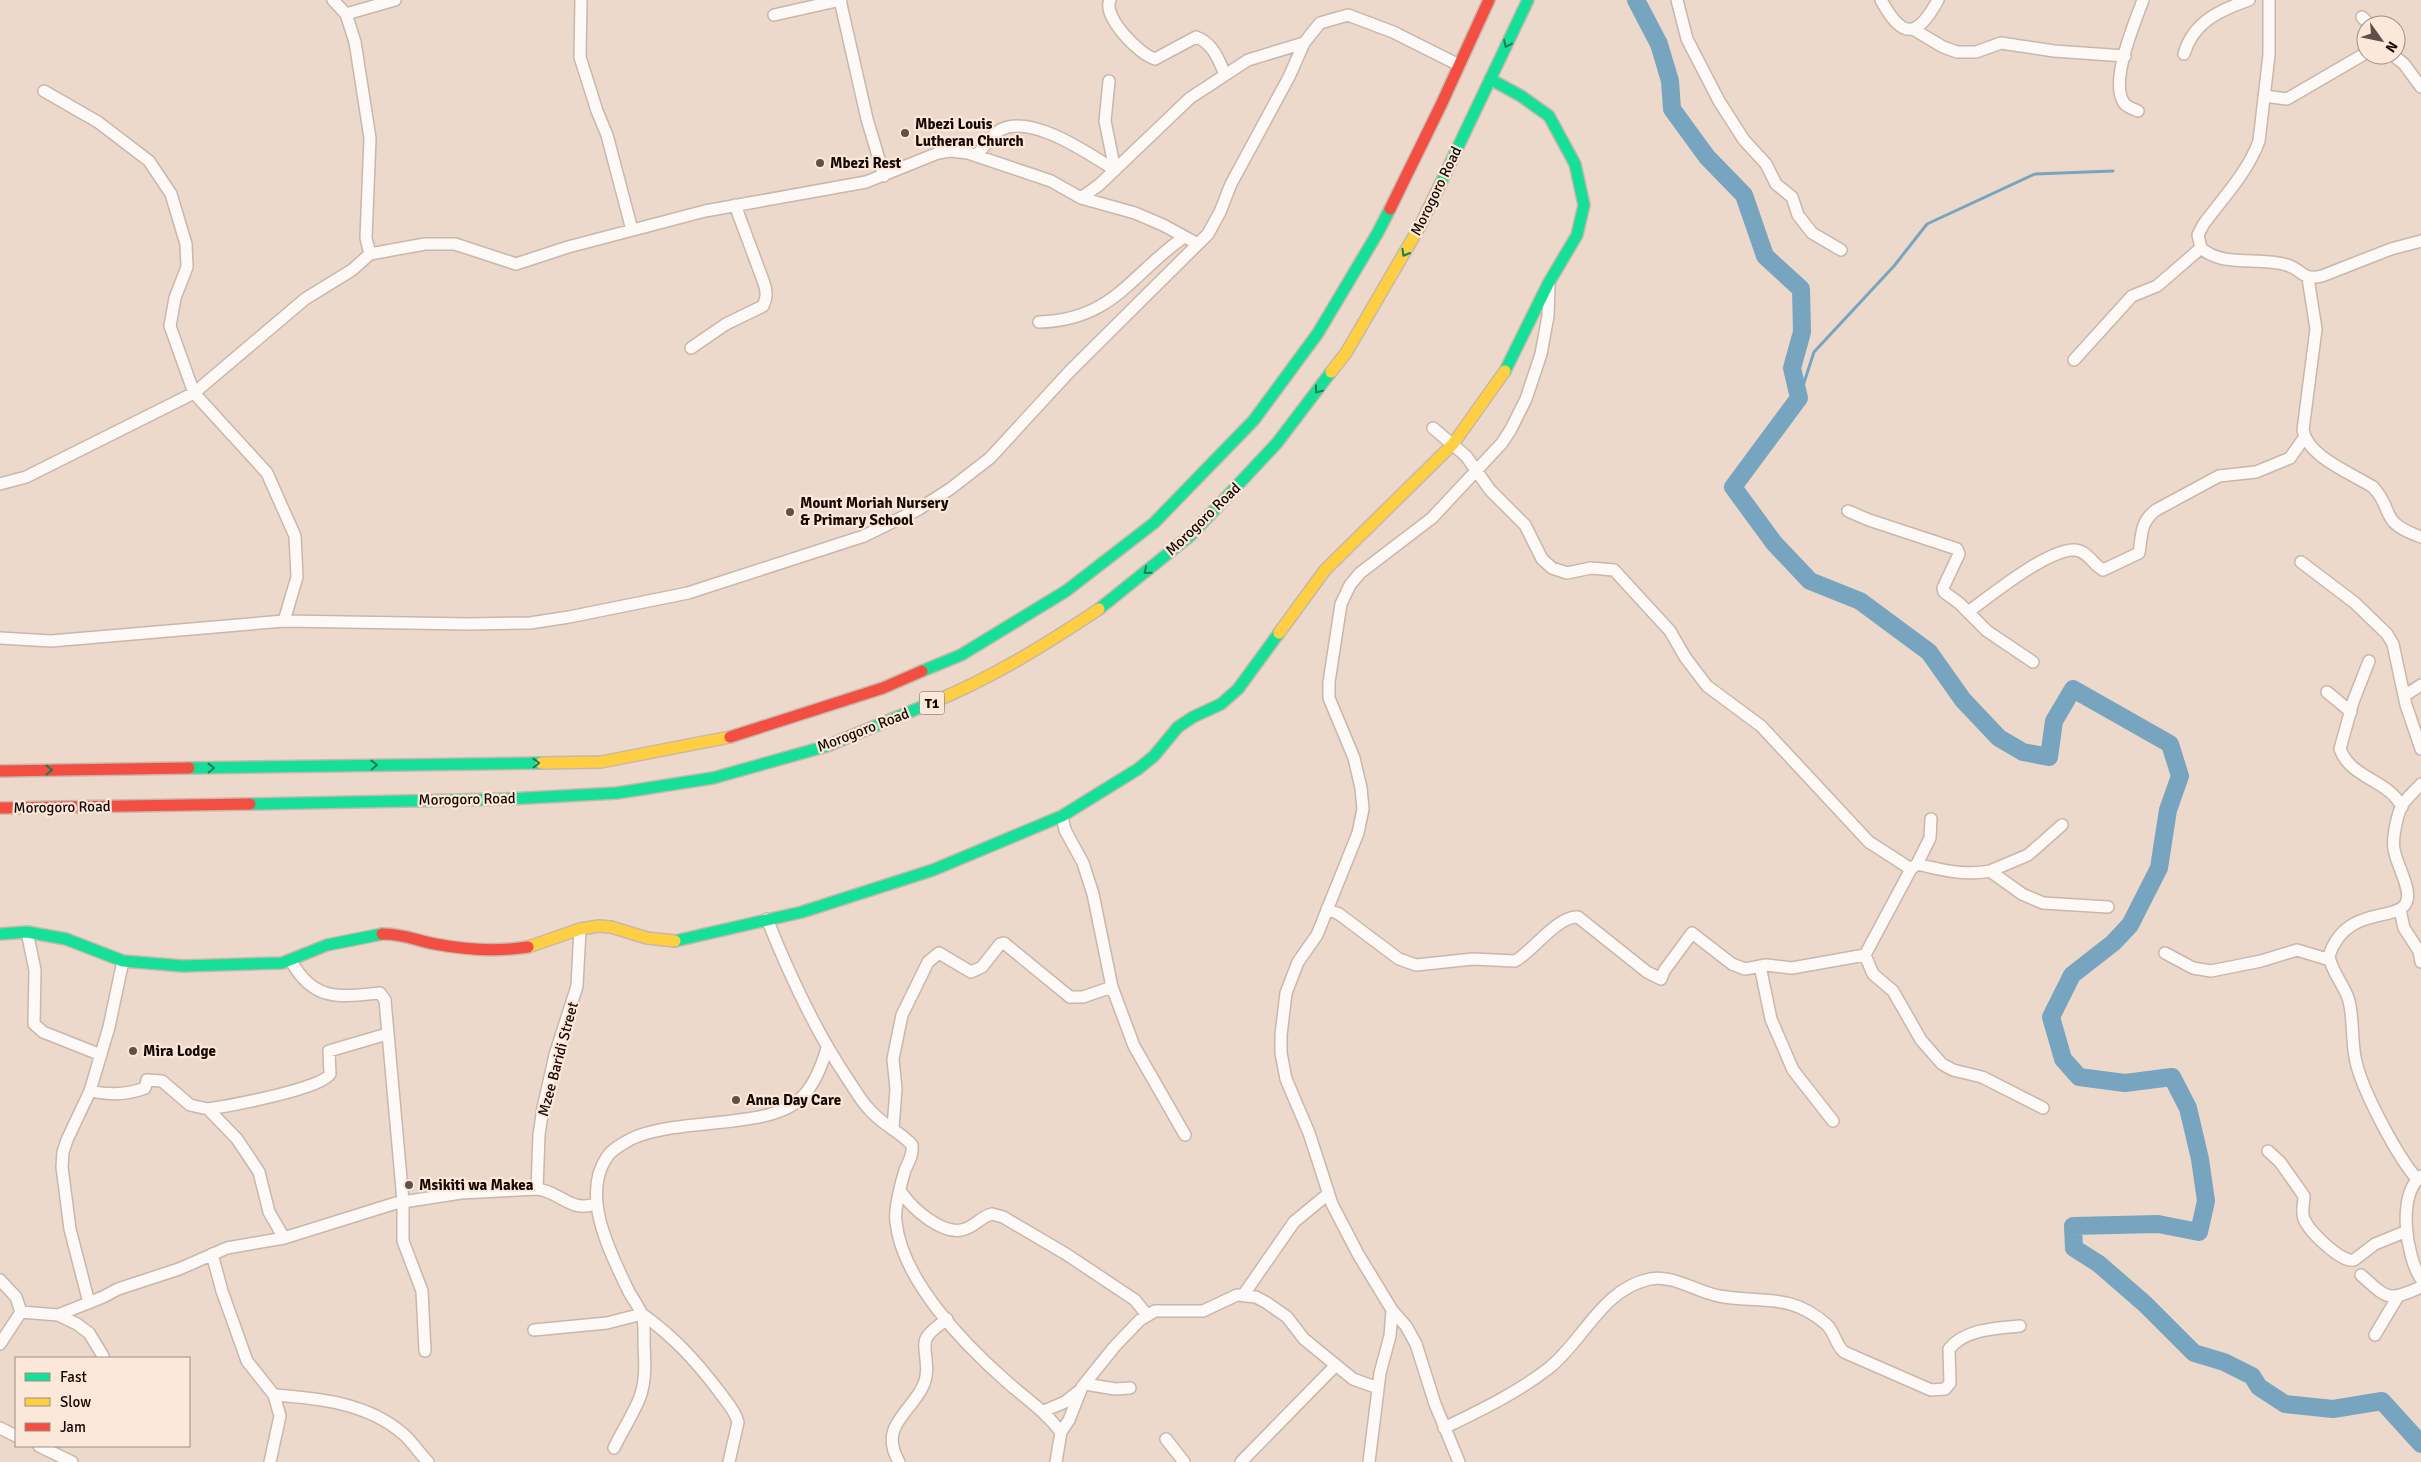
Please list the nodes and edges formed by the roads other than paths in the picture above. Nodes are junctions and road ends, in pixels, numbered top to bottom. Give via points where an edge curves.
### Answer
1 (333, 0) edge
2 (395, 0) edge
3 (581, 0) edge
4 (840, 0) edge
5 (1110, 0) edge
6 (1489, 0) edge
7 (1528, 0) edge
8 (1677, 0) edge
9 (1881, 0) edge
10 (1938, 0) edge
11 (2143, 0) edge
12 (2249, 0) edge
13 (2269, 0) edge
14 (346, 14) junction
15 (774, 15) dead end
16 (1912, 29) junction
17 (1304, 43) junction
18 (2184, 54) dead end
19 (2124, 56) junction
20 (2356, 59) edge
21 (1459, 65) junction
22 (2405, 65) edge
23 (1225, 74) junction
24 (1490, 79) junction
25 (1110, 81) dead end
26 (2421, 87) edge
27 (44, 90) dead end
28 (2264, 96) junction
29 (2138, 111) dead end
30 (976, 156) junction
31 (1115, 170) junction
32 (884, 176) junction
33 (1081, 198) junction
34 (735, 205) junction
35 (632, 230) junction
36 (1184, 237) junction
37 (2421, 241) edge
38 (1198, 244) junction
39 (2201, 248) junction
40 (1841, 250) dead end
41 (370, 254) junction
42 (2308, 278) junction
43 (1548, 284) junction
44 (1038, 322) dead end
45 (691, 348) dead end
46 (2074, 360) dead end
47 (194, 393) junction
48 (1433, 428) dead end
49 (2304, 438) junction
50 (1453, 444) junction
51 (1475, 470) junction
52 (0, 484) edge
53 (1848, 511) dead end
54 (2421, 537) edge
55 (2301, 562) dead end
56 (1968, 612) junction
57 (284, 621) junction
58 (0, 638) edge
59 (2369, 661) dead end
60 (2033, 662) dead end
61 (2421, 685) edge
62 (2327, 692) dead end
63 (2404, 696) junction
64 (2351, 712) junction
65 (2421, 749) edge
66 (0, 771) edge
67 (2421, 784) edge
68 (2402, 807) junction
69 (0, 808) edge
70 (1062, 816) junction
71 (1931, 819) dead end
72 (2062, 825) dead end
73 (1914, 866) junction
74 (1990, 871) junction
75 (2108, 907) dead end
76 (1327, 909) junction
77 (2400, 910) junction
78 (767, 919) junction
79 (580, 929) junction
80 (27, 932) junction
81 (4, 933) edge
82 (0, 945) edge
83 (2165, 953) dead end
84 (1865, 955) junction
85 (2330, 960) junction
86 (123, 961) junction
87 (291, 961) junction
88 (2421, 962) edge
89 (1760, 966) junction
90 (1112, 987) junction
91 (387, 1034) junction
92 (827, 1048) junction
93 (101, 1055) junction
94 (90, 1091) junction
95 (2043, 1108) dead end
96 (208, 1109) junction
97 (1833, 1121) dead end
98 (893, 1128) junction
99 (1184, 1136) dead end
100 (2268, 1151) dead end
101 (2419, 1178) edge
102 (537, 1189) junction
103 (901, 1192) junction
104 (1328, 1194) junction
105 (403, 1201) junction
106 (595, 1204) junction
107 (2407, 1230) junction
108 (284, 1238) junction
109 (212, 1254) junction
110 (2361, 1275) dead end
111 (2421, 1279) edge
112 (0, 1280) edge
113 (2421, 1287) edge
114 (1244, 1294) junction
115 (2397, 1298) junction
116 (89, 1303) junction
117 (1392, 1310) junction
118 (21, 1312) junction
119 (642, 1314) junction
120 (58, 1315) junction
121 (1147, 1315) junction
122 (947, 1319) junction
123 (2020, 1326) dead end
124 (534, 1330) dead end
125 (2375, 1335) dead end
126 (0, 1344) edge
127 (425, 1351) dead end
128 (103, 1356) dead end
129 (1336, 1365) junction
130 (1083, 1385) junction
131 (1130, 1388) dead end
132 (1378, 1388) junction
133 (274, 1396) junction
134 (1044, 1411) junction
135 (0, 1428) edge
136 (1444, 1428) junction
137 (1061, 1432) junction
138 (15, 1436) edge
139 (1166, 1438) dead end
140 (41, 1447) edge
141 (614, 1448) dead end
142 (72, 1462) edge
143 (270, 1462) edge
144 (428, 1462) edge
145 (729, 1462) edge
146 (898, 1462) edge
147 (1056, 1462) edge
148 (1184, 1462) edge
149 (1241, 1462) edge
150 (1369, 1462) edge
151 (1459, 1462) edge

1 - 14 street
2 - 14 street
3 - 35 street via 580,57 607,135
4 - 15 street
4 - 32 street via 867,119
5 - 23 street via 1111,14 1147,57 1155,60 1196,37 1206,40
6 - 21 main road, Morogoro Road / T1
7 -> 24 main road, Morogoro Road / T1
8 - 40 street via 1687,39 1744,140 1766,164 1776,184 1792,197 1798,215 1812,233
9 - 16 street via 1897,25 1906,31
10 - 16 street via 1928,16
11 - 19 street
12 - 18 street via 2217,14 2200,27 2189,37
13 - 28 street via 2269,56
14 - 41 street via 355,42 370,138 366,238
16 - 19 street via 1956,52 1976,52 2001,43
17 - 21 street via 1320,24 1348,15 1393,32
17 - 23 street via 1248,60
17 - 38 street via 1231,184 1214,224
19 - 29 street via 2121,96 2126,106
20 - 28 street via 2287,99
66 -> 21 main road, Morogoro Road / T1 via 601,762 728,738 883,688 961,655 1066,591 1154,522 1254,420 1318,333 1377,234
22 - 26 street
23 - 31 street via 1190,98
24 - 43 main road via 1549,116 1575,164 1584,205 1578,235
24 -> 69 main road, Morogoro Road / T1 via 1420,226 1346,353 1277,443 1192,535 1104,606 1030,654 960,691 827,746 713,778 618,793 507,799
25 - 31 street via 1105,121
27 - 47 street via 98,122 149,161 172,194 186,244 187,266 175,298 170,326
28 - 39 street via 2260,141 2203,225 2198,235
30 - 31 street via 1000,130 1023,127 1051,134
30 - 32 street via 961,151 938,153
30 - 33 street via 1051,181
31 - 33 street
32 - 34 street
33 - 36 street via 1135,213
34 - 35 street
34 - 45 street via 767,292 766,301 763,306 726,324
35 - 41 street via 516,264 455,244 425,244
36 - 38 street
36 - 44 street via 1116,298 1078,317
37 - 42 street
38 - 57 street via 1070,371 990,458 919,509 864,536 688,593 530,623
39 - 42 street via 2216,257 2286,264
39 - 46 street via 2157,286 2132,296
41 - 47 street via 352,270 305,299
42 - 49 street via 2316,329
43 - 50 main road via 1506,370
43 - 51 street via 1544,342 1526,399 1502,444
47 - 52 street via 26,477
47 - 57 street via 267,473 295,536 296,578
48 - 50 street
49 - 54 street via 2314,451 2373,487 2396,526
49 - 56 street via 2290,458 2256,472 2219,476 2156,510 2142,527 2138,553 2122,563 2103,570 2084,553 2075,550 2064,552 2009,580
50 - 51 street
50 - 70 main road via 1325,570 1238,689 1221,704 1178,727 1154,756 1138,769
51 - 73 street via 1525,525 1542,559 1552,568 1567,573 1591,568 1614,570 1670,631 1707,686 1761,726 1869,842
51 - 76 street via 1423,527 1360,573 1341,604 1329,698 1354,758 1363,809 1358,833
53 - 56 street via 1958,548 1957,560 1944,590
55 - 63 street via 2383,629 2393,644
56 - 60 street via 1987,631
57 - 58 street via 51,641
59 - 64 street
61 - 63 street
62 - 64 street
63 - 65 street
64 - 68 street via 2341,745 2342,754 2362,774 2396,795
67 - 68 street
68 - 77 street via 2394,846 2397,863 2409,891 2406,904
70 - 78 main road via 933,870 802,912
70 - 90 street via 1065,830 1094,894
71 - 73 street via 1930,838
72 - 74 street via 2028,855
73 - 74 street via 1964,873
73 - 84 street
74 - 75 street via 2022,894 2042,903
76 - 89 street via 1339,914 1399,959 1416,965 1473,959 1515,961 1557,926 1574,917 1661,979 1692,933 1740,968
76 - 104 street via 1317,935 1298,962 1286,993 1281,1053 1286,1079 1309,1133
77 - 85 street via 2359,920 2344,929 2333,943
77 - 88 street via 2404,928 2419,951
78 - 79 main road via 676,941 647,938 611,927
78 - 92 street via 780,953
79 - 87 main road via 538,945 504,951 442,946 409,936 383,934 327,945
79 - 102 street, Mzee Baridi Street via 577,986 558,1046 539,1135
80 - 81 main road
80 - 86 main road via 66,939
80 - 93 street via 35,970 34,1024 43,1032
81 - 82 street
83 - 85 street via 2193,968 2211,971 2297,950
84 - 89 street via 1792,968
84 - 95 street via 1873,974 1893,991 1926,1047 1942,1064 1952,1070 1982,1077
85 - 101 street via 2349,1000 2352,1038 2361,1080 2404,1164
86 - 87 main road via 183,966
86 - 93 street
87 - 91 street via 308,983 323,993 337,996 382,994
89 - 97 street via 1770,1019 1793,1070
90 - 98 street via 1084,998 1070,997 1004,943 982,967 971,972 944,955 934,955 910,997 898,1031 893,1059 896,1090
90 - 99 street via 1134,1046
91 - 96 street via 329,1052 330,1074 326,1080
91 - 105 street
92 - 98 street via 867,1107
92 - 106 street via 822,1065 806,1093 784,1109 740,1120 654,1130 618,1146 608,1155 598,1173
93 - 94 street
94 - 96 street via 106,1094 136,1092 145,1088 147,1080 152,1079 162,1081 190,1105
94 - 116 street via 67,1140 62,1167 70,1229
96 - 108 street via 237,1139 254,1163 269,1212
98 - 103 street via 912,1145 913,1153
100 - 107 street via 2304,1196 2302,1212 2308,1226 2345,1260 2354,1260 2375,1244
101 - 107 street via 2406,1200
102 - 105 street via 460,1193
102 - 106 street via 572,1206
103 - 121 street via 921,1216 948,1229 967,1229 992,1214 1003,1217 1135,1300
103 - 122 street via 895,1220 902,1252 914,1276
104 - 114 street via 1294,1222
104 - 117 street via 1358,1254
105 - 108 street
105 - 127 street via 403,1241 423,1299
106 - 119 street via 616,1263
107 - 111 street
108 - 109 street via 227,1248
109 - 116 street
109 - 133 street via 247,1361
110 - 115 street via 2384,1294
112 - 118 street via 16,1297
113 - 115 street
114 - 121 street via 1203,1311 1165,1310
114 - 129 street via 1256,1297 1287,1317 1304,1339
115 - 125 street
116 - 120 street
117 - 132 street via 1390,1336
117 - 136 street via 1416,1344
118 - 120 street
118 - 126 street
119 - 124 street via 607,1323
119 - 141 street via 644,1382 640,1397
119 - 145 street via 684,1349 734,1413 738,1426
120 - 128 street via 83,1328
121 - 130 street via 1125,1335
122 - 134 street via 972,1351
122 - 146 street via 926,1338 923,1345 928,1372 922,1388 895,1424 891,1437
123 - 136 street via 1991,1329 1958,1339 1949,1349 1950,1383 1945,1390 1932,1390 1844,1352 1826,1324 1790,1302 1717,1296 1674,1282 1650,1279 1614,1297 1565,1354 1514,1394
129 - 132 street via 1356,1381
129 - 149 street
130 - 131 street
130 - 134 street via 1065,1402
130 - 137 street
132 - 150 street
133 - 143 street via 280,1416
133 - 144 street via 308,1398 371,1412 404,1434
134 - 137 street
135 - 138 street
136 - 151 street
137 - 147 street
139 - 148 street
140 - 142 street

